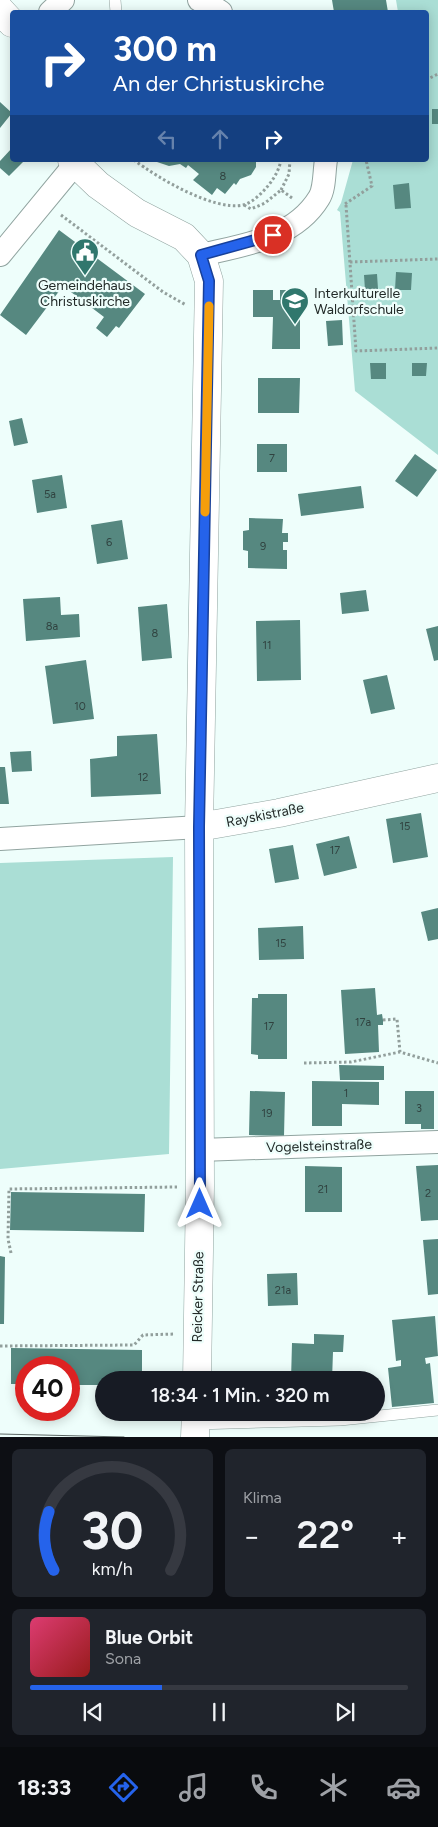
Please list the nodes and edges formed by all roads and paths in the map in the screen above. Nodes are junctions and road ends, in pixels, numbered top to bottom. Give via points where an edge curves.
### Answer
1 (63, 0) edge
2 (199, 0) edge
3 (0, 10) edge
4 (52, 10) edge
5 (218, 10) edge
6 (10, 21) edge
7 (73, 162) edge
8 (137, 162) edge
9 (280, 162) edge
10 (290, 162) edge
11 (326, 162) edge
12 (366, 162) edge
13 (281, 190) junction
14 (320, 196) junction
15 (293, 198) dead end
16 (43, 202) junction
17 (244, 205) junction
18 (346, 205) junction
19 (0, 255) edge
20 (201, 255) junction
21 (438, 259) edge
22 (350, 262) junction
23 (163, 292) dead end
24 (438, 348) edge
25 (438, 778) edge
26 (199, 827) junction
27 (0, 839) edge
28 (383, 1020) dead end
29 (400, 1052) junction
30 (304, 1063) dead end
31 (438, 1063) edge
32 (438, 1142) edge
33 (200, 1150) junction
34 (172, 1187) dead end
35 (11, 1253) dead end
36 (198, 1334) junction
37 (0, 1346) edge
38 (197, 1371) edge
39 (438, 1410) edge
40 (195, 1424) edge

1 - 4 street
2 - 5 street
3 - 6 street
7 - 16 street
7 - 20 street via 137,213 184,237
8 - 17 path via 207,199 226,205
9 - 17 path via 271,182
10 - 13 path via 289,174
11 - 14 street
12 - 18 path via 372,186
13 - 15 path
13 - 17 path via 265,204 251,209
14 - 18 path
14 - 20 street via 287,230 259,241
16 - 19 street
16 - 23 path
18 - 22 path
20 - 26 street, Reicker Straße via 209,281
21 - 22 path
22 - 24 path via 356,351
25 - 26 street, Rayskistraße via 280,813
26 - 27 street, Rayskistraße
26 - 33 street, Reicker Straße
28 - 29 path via 397,1019
29 - 30 path via 351,1062
29 - 31 path
32 - 33 street, Vogelsteinstraße
33 - 36 street, Reicker Straße
34 - 35 path via 9,1189 8,1239
36 - 37 path via 144,1335 134,1345
36 - 38 street, Reicker Straße
39 - 40 lane via 340,1420

